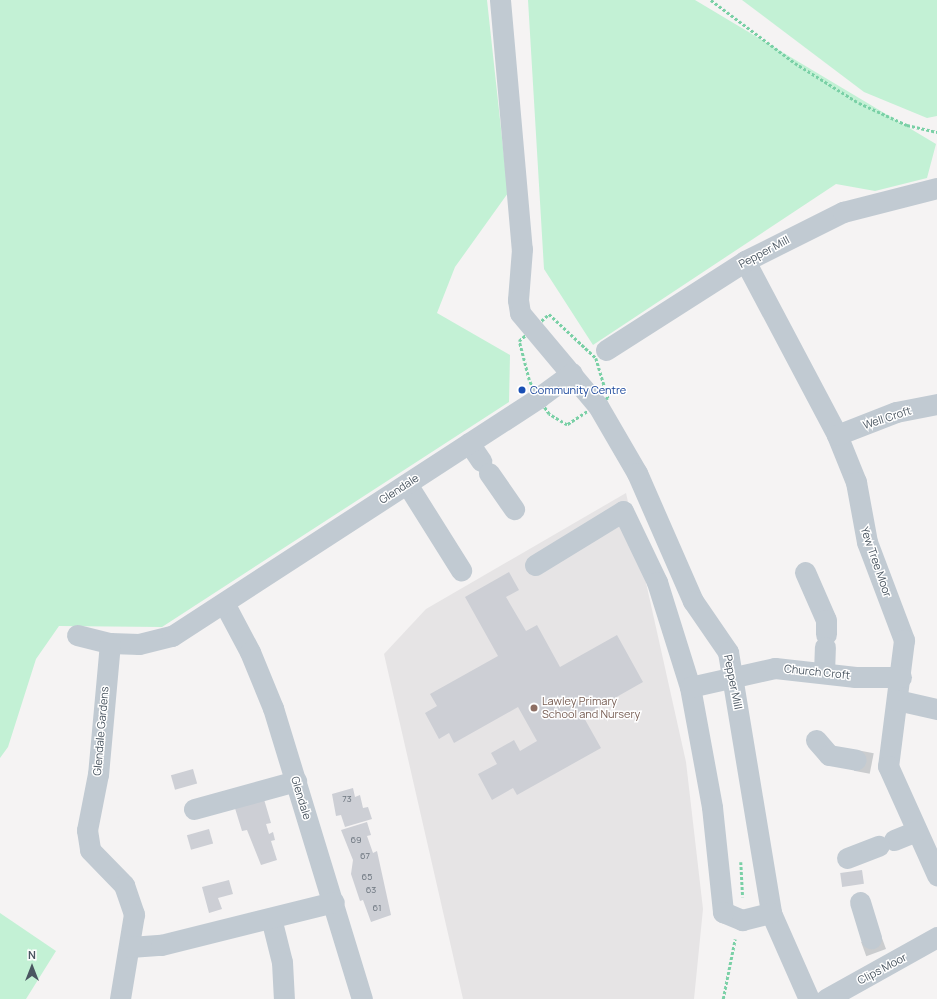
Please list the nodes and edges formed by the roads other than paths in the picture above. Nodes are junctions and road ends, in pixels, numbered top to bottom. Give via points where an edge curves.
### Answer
1 (500, 0) edge
2 (937, 188) edge
3 (745, 261) junction
4 (606, 350) dead end
5 (572, 373) junction
6 (937, 404) edge
7 (837, 435) junction
8 (469, 443) junction
9 (407, 484) junction
10 (514, 510) dead end
11 (535, 564) dead end
12 (680, 569) junction
13 (461, 570) dead end
14 (806, 572) dead end
15 (656, 582) junction
16 (224, 603) junction
17 (77, 635) dead end
18 (110, 643) junction
19 (824, 673) junction
20 (733, 676) junction
21 (901, 677) junction
22 (690, 687) junction
23 (897, 700) junction
24 (937, 709) edge
25 (816, 740) dead end
26 (872, 763) junction
27 (296, 781) junction
28 (194, 809) dead end
29 (916, 831) junction
30 (847, 858) dead end
31 (937, 875) edge
32 (334, 902) junction
33 (860, 902) dead end
34 (772, 913) junction
35 (271, 918) junction
36 (936, 941) edge
37 (130, 946) junction
38 (877, 953) junction
39 (120, 999) edge
40 (284, 999) edge
41 (362, 999) edge
42 (809, 999) edge
43 (826, 999) edge

1 - 5 street, Pepper Mill via 522,249 518,300 520,313
2 - 3 street, Pepper Mill via 843,212
3 - 4 street, Pepper Mill
3 - 7 street, Yew Tree Moor
5 - 8 street, Glendale
5 - 12 street, Pepper Mill via 598,406 637,473
6 - 7 street, Well Croft via 896,412
7 - 21 street, Yew Tree Moor via 856,482 867,542 904,640
8 - 9 street, Glendale
8 - 10 street
9 - 13 street
9 - 16 street, Glendale
11 - 15 street via 623,511
12 - 15 street
12 - 20 street, Pepper Mill via 693,601 728,652
14 - 19 street via 826,620
15 - 22 street
16 - 18 street, Glendale via 172,636 139,644
16 - 27 street, Glendale via 250,652 274,708
17 - 18 street, Glendale
18 - 37 street, Glendale Gardens via 98,774 87,830 90,850 124,885 134,914
19 - 20 street, Church Croft via 775,668
19 - 21 street, Church Croft
20 - 22 street, Church Croft
20 - 34 street, Pepper Mill
21 - 23 street, Yew Tree Moor
22 - 34 street via 712,806 723,912 742,920
23 - 24 street
23 - 26 street, Yew Tree Moor
25 - 26 street via 829,755
26 - 29 street
27 - 28 street
27 - 32 street, Glendale
29 - 30 street
29 - 31 street
32 - 35 street
32 - 41 street, Glendale
33 - 38 street
34 - 42 street, Pepper Mill
35 - 37 street via 161,945
35 - 40 street via 282,962
36 - 38 street, Clips Moor
37 - 39 street, Glendale Gardens
38 - 43 street, Clips Moor

